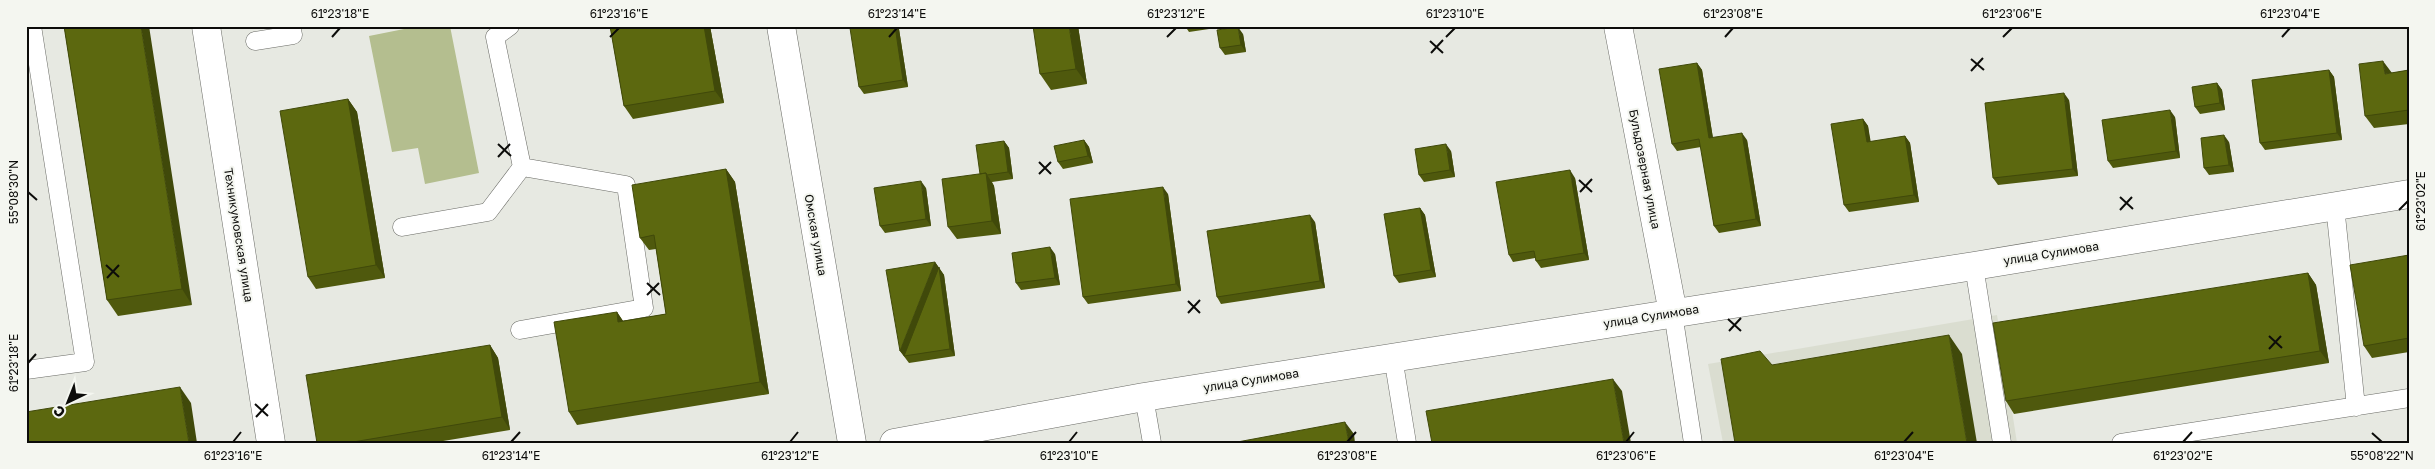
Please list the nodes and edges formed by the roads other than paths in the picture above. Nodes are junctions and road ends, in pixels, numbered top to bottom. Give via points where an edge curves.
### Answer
1 (32, 26) edge
2 (206, 26) edge
3 (291, 26) edge
4 (510, 26) edge
5 (781, 26) edge
6 (1618, 26) edge
7 (255, 41) dead end
8 (522, 166) junction
9 (2409, 194) edge
10 (2335, 206) junction
11 (402, 227) dead end
12 (1974, 266) junction
13 (1673, 313) junction
14 (520, 330) dead end
15 (1394, 357) junction
16 (26, 370) edge
17 (1144, 397) junction
18 (2409, 398) edge
19 (2356, 407) junction
20 (271, 443) edge
21 (852, 443) edge
22 (894, 443) edge
23 (1152, 443) edge
24 (1407, 443) edge
25 (1693, 443) edge
26 (2002, 443) edge
27 (2120, 443) edge

1 - 16 lane via 85,362
2 - 20 street, Техникумовская улица
3 - 7 lane via 293,35
4 - 8 lane via 495,37
5 - 21 street, Омская улица
6 - 13 street, Бульдозерная улица
8 - 11 lane via 488,212
8 - 14 lane via 626,185 644,308
9 - 10 street, улица Сулимова
10 - 12 street, улица Сулимова
10 - 19 lane
12 - 13 street, улица Сулимова
12 - 26 lane
13 - 15 street, улица Сулимова
13 - 25 lane
15 - 17 street, улица Сулимова
15 - 24 lane
17 - 22 street, улица Сулимова
17 - 23 lane
18 - 19 lane
19 - 27 lane

